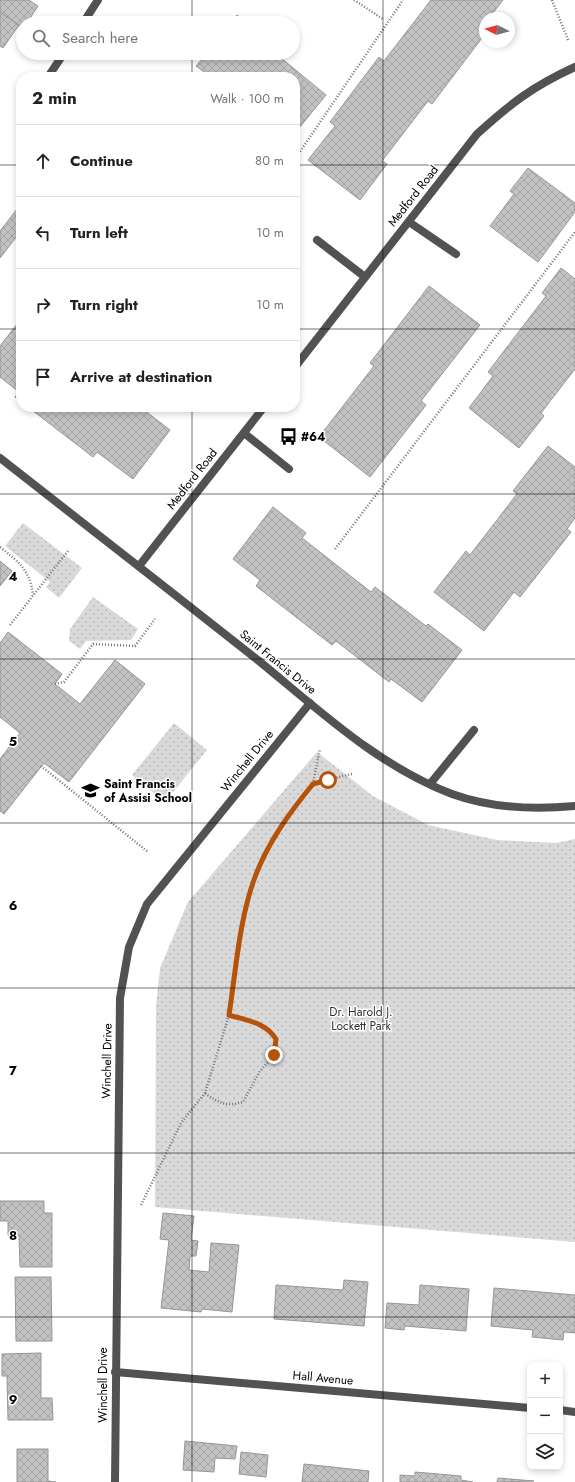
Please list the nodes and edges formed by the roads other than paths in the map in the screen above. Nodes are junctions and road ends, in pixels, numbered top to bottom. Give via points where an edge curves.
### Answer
1 (98, 0) edge
2 (88, 16) edge
3 (59, 60) edge
4 (575, 67) edge
5 (51, 72) edge
6 (409, 222) junction
7 (317, 240) dead end
8 (456, 254) dead end
9 (365, 277) junction
10 (300, 361) edge
11 (260, 412) edge
12 (244, 433) junction
13 (0, 458) edge
14 (289, 469) dead end
15 (139, 566) junction
16 (310, 703) junction
17 (474, 730) dead end
18 (430, 784) junction
19 (575, 806) edge
20 (115, 1372) junction
21 (527, 1408) edge
22 (563, 1410) edge
23 (575, 1412) edge
24 (115, 1482) edge

1 - 2 street
3 - 5 street
4 - 6 street, Medford Road via 545,80 511,103 477,134
6 - 8 street
6 - 9 street, Medford Road
7 - 9 street
9 - 10 street, Medford Road
11 - 12 street, Medford Road
12 - 14 street
12 - 15 street, Medford Road
13 - 15 street, Saint Francis Drive
15 - 16 street, Saint Francis Drive
16 - 18 street, Saint Francis Drive via 384,759
16 - 20 street, Winchell Drive via 147,904 129,947 120,998
17 - 18 street
18 - 19 street, Saint Francis Drive via 473,801 494,805 536,808
20 - 21 street, Hall Avenue
20 - 24 street, Winchell Drive
22 - 23 street

